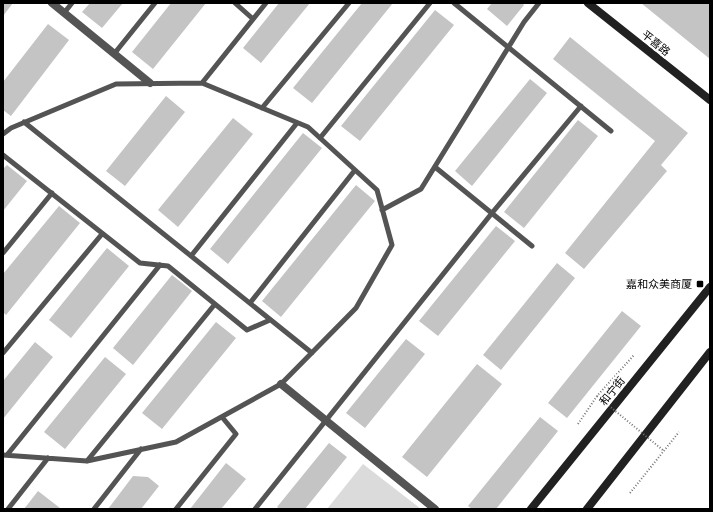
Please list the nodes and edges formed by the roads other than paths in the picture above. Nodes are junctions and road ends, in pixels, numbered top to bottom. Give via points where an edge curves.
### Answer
1 (52, 3) edge
2 (72, 3) edge
3 (155, 3) edge
4 (235, 3) edge
5 (266, 3) edge
6 (349, 3) edge
7 (430, 3) edge
8 (454, 3) edge
9 (539, 3) edge
10 (588, 3) edge
11 (64, 13) junction
12 (253, 19) junction
13 (509, 47) junction
14 (114, 54) junction
15 (150, 83) junction
16 (202, 83) junction
17 (710, 100) edge
18 (581, 106) junction
19 (262, 108) junction
20 (24, 122) junction
21 (297, 123) junction
22 (611, 131) dead end
23 (3, 134) edge
24 (320, 138) junction
25 (3, 155) edge
26 (435, 167) junction
27 (355, 170) junction
28 (52, 193) junction
29 (382, 210) junction
30 (492, 213) junction
31 (102, 234) junction
32 (532, 246) dead end
33 (3, 253) edge
34 (191, 256) junction
35 (160, 265) junction
36 (710, 288) edge
37 (250, 303) junction
38 (215, 304) junction
39 (270, 320) junction
40 (710, 352) edge
41 (3, 353) edge
42 (312, 353) junction
43 (281, 384) junction
44 (222, 417) junction
45 (326, 420) junction
46 (141, 449) junction
47 (5, 455) edge
48 (48, 458) junction
49 (87, 461) junction
50 (8, 509) edge
51 (94, 509) edge
52 (176, 509) edge
53 (255, 509) edge
54 (435, 509) edge
55 (531, 509) edge
56 (587, 509) edge

1 - 11 street
2 - 11 lane
3 - 14 lane
4 - 12 lane
5 - 12 lane
6 - 19 lane
7 - 24 lane
8 - 13 lane
9 - 13 lane
10 - 17 main road, 平喜路
11 - 14 street
12 - 16 lane
13 - 18 lane
13 - 26 lane
14 - 15 street
15 - 16 lane
15 - 20 lane via 116,84
16 - 19 lane
18 - 22 lane
18 - 30 lane
19 - 21 lane
20 - 23 lane
20 - 34 lane
21 - 24 lane via 308,127
21 - 34 lane
24 - 27 lane
25 - 28 lane
26 - 29 lane via 421,189
26 - 30 lane
27 - 29 lane via 377,190
27 - 37 lane
28 - 31 lane
28 - 33 lane
29 - 42 lane via 392,245 356,308
30 - 32 lane
30 - 45 lane
31 - 35 lane via 140,263
31 - 41 lane
34 - 37 lane
35 - 38 lane via 168,266
35 - 47 lane
36 - 55 main road, 和宁街
37 - 39 lane
38 - 39 lane via 247,330
38 - 49 lane
39 - 42 lane
40 - 56 main road
42 - 43 lane
43 - 44 lane
43 - 45 street
44 - 46 lane via 176,442
44 - 52 lane via 236,434
45 - 53 lane
45 - 54 street
46 - 49 lane
46 - 51 lane
47 - 48 lane
48 - 49 lane
48 - 50 lane

